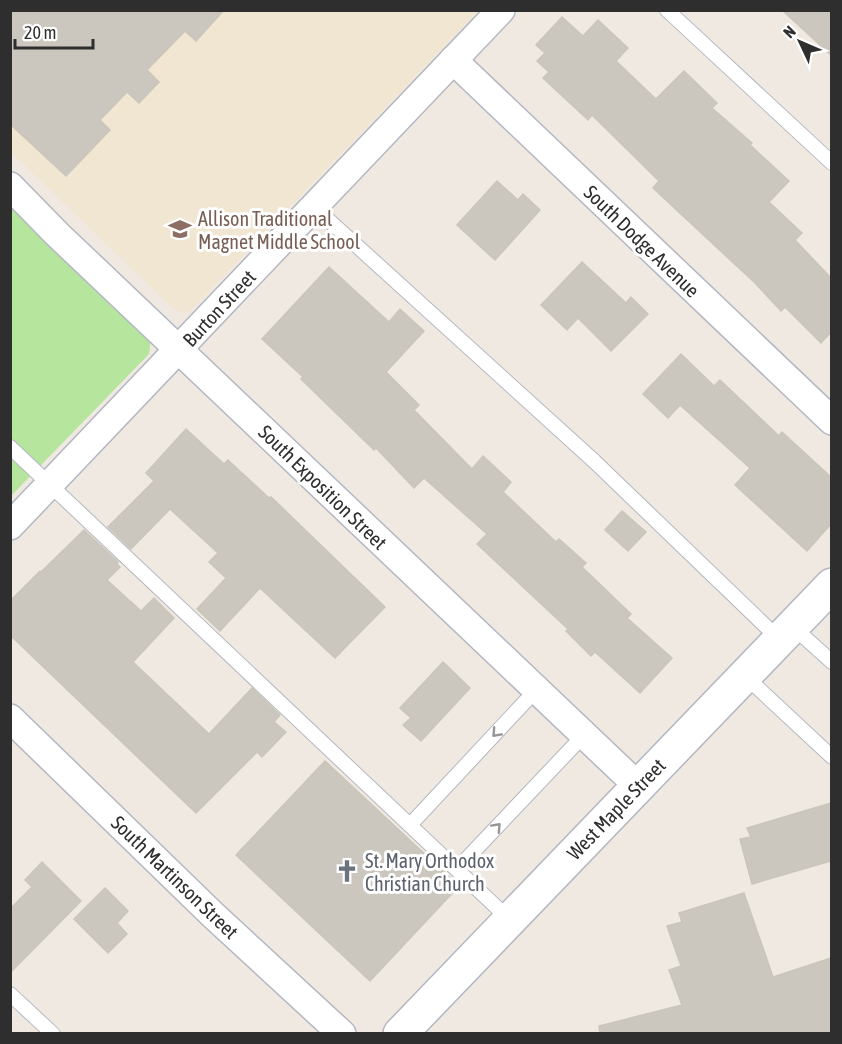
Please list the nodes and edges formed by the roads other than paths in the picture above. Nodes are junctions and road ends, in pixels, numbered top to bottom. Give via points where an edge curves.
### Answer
1 (501, 10) edge
2 (667, 10) edge
3 (453, 60) junction
4 (831, 163) edge
5 (10, 186) edge
6 (314, 207) junction
7 (179, 350) junction
8 (831, 421) edge
9 (10, 447) edge
10 (50, 485) junction
11 (10, 526) edge
12 (831, 585) edge
13 (786, 633) junction
14 (831, 662) edge
15 (744, 676) junction
16 (536, 690) junction
17 (10, 718) edge
18 (584, 735) junction
19 (831, 757) edge
20 (638, 786) junction
21 (410, 825) junction
22 (457, 870) junction
23 (510, 920) junction
24 (10, 994) edge
25 (409, 1030) edge
26 (53, 1034) edge
27 (342, 1034) edge

1 - 3 street, Burton Street
2 - 4 lane
3 - 6 street, Burton Street
3 - 8 street, South Dodge Avenue
5 - 7 street, South Exposition Street
6 - 7 street, Burton Street
6 - 13 lane
7 - 10 street, Burton Street
7 - 16 street, South Exposition Street
9 - 10 lane
10 - 11 street, Burton Street
10 - 21 lane
12 - 13 street, West Maple Street
13 - 14 lane
13 - 15 street, West Maple Street
15 - 19 lane
15 - 20 street, West Maple Street
16 - 18 street, South Exposition Street
16 -> 21 lane
17 - 27 street, South Martinson Street
18 - 20 street, South Exposition Street
22 -> 18 lane
20 - 23 street, West Maple Street
21 - 22 lane
22 - 23 lane
23 - 25 street, West Maple Street
24 - 26 lane

